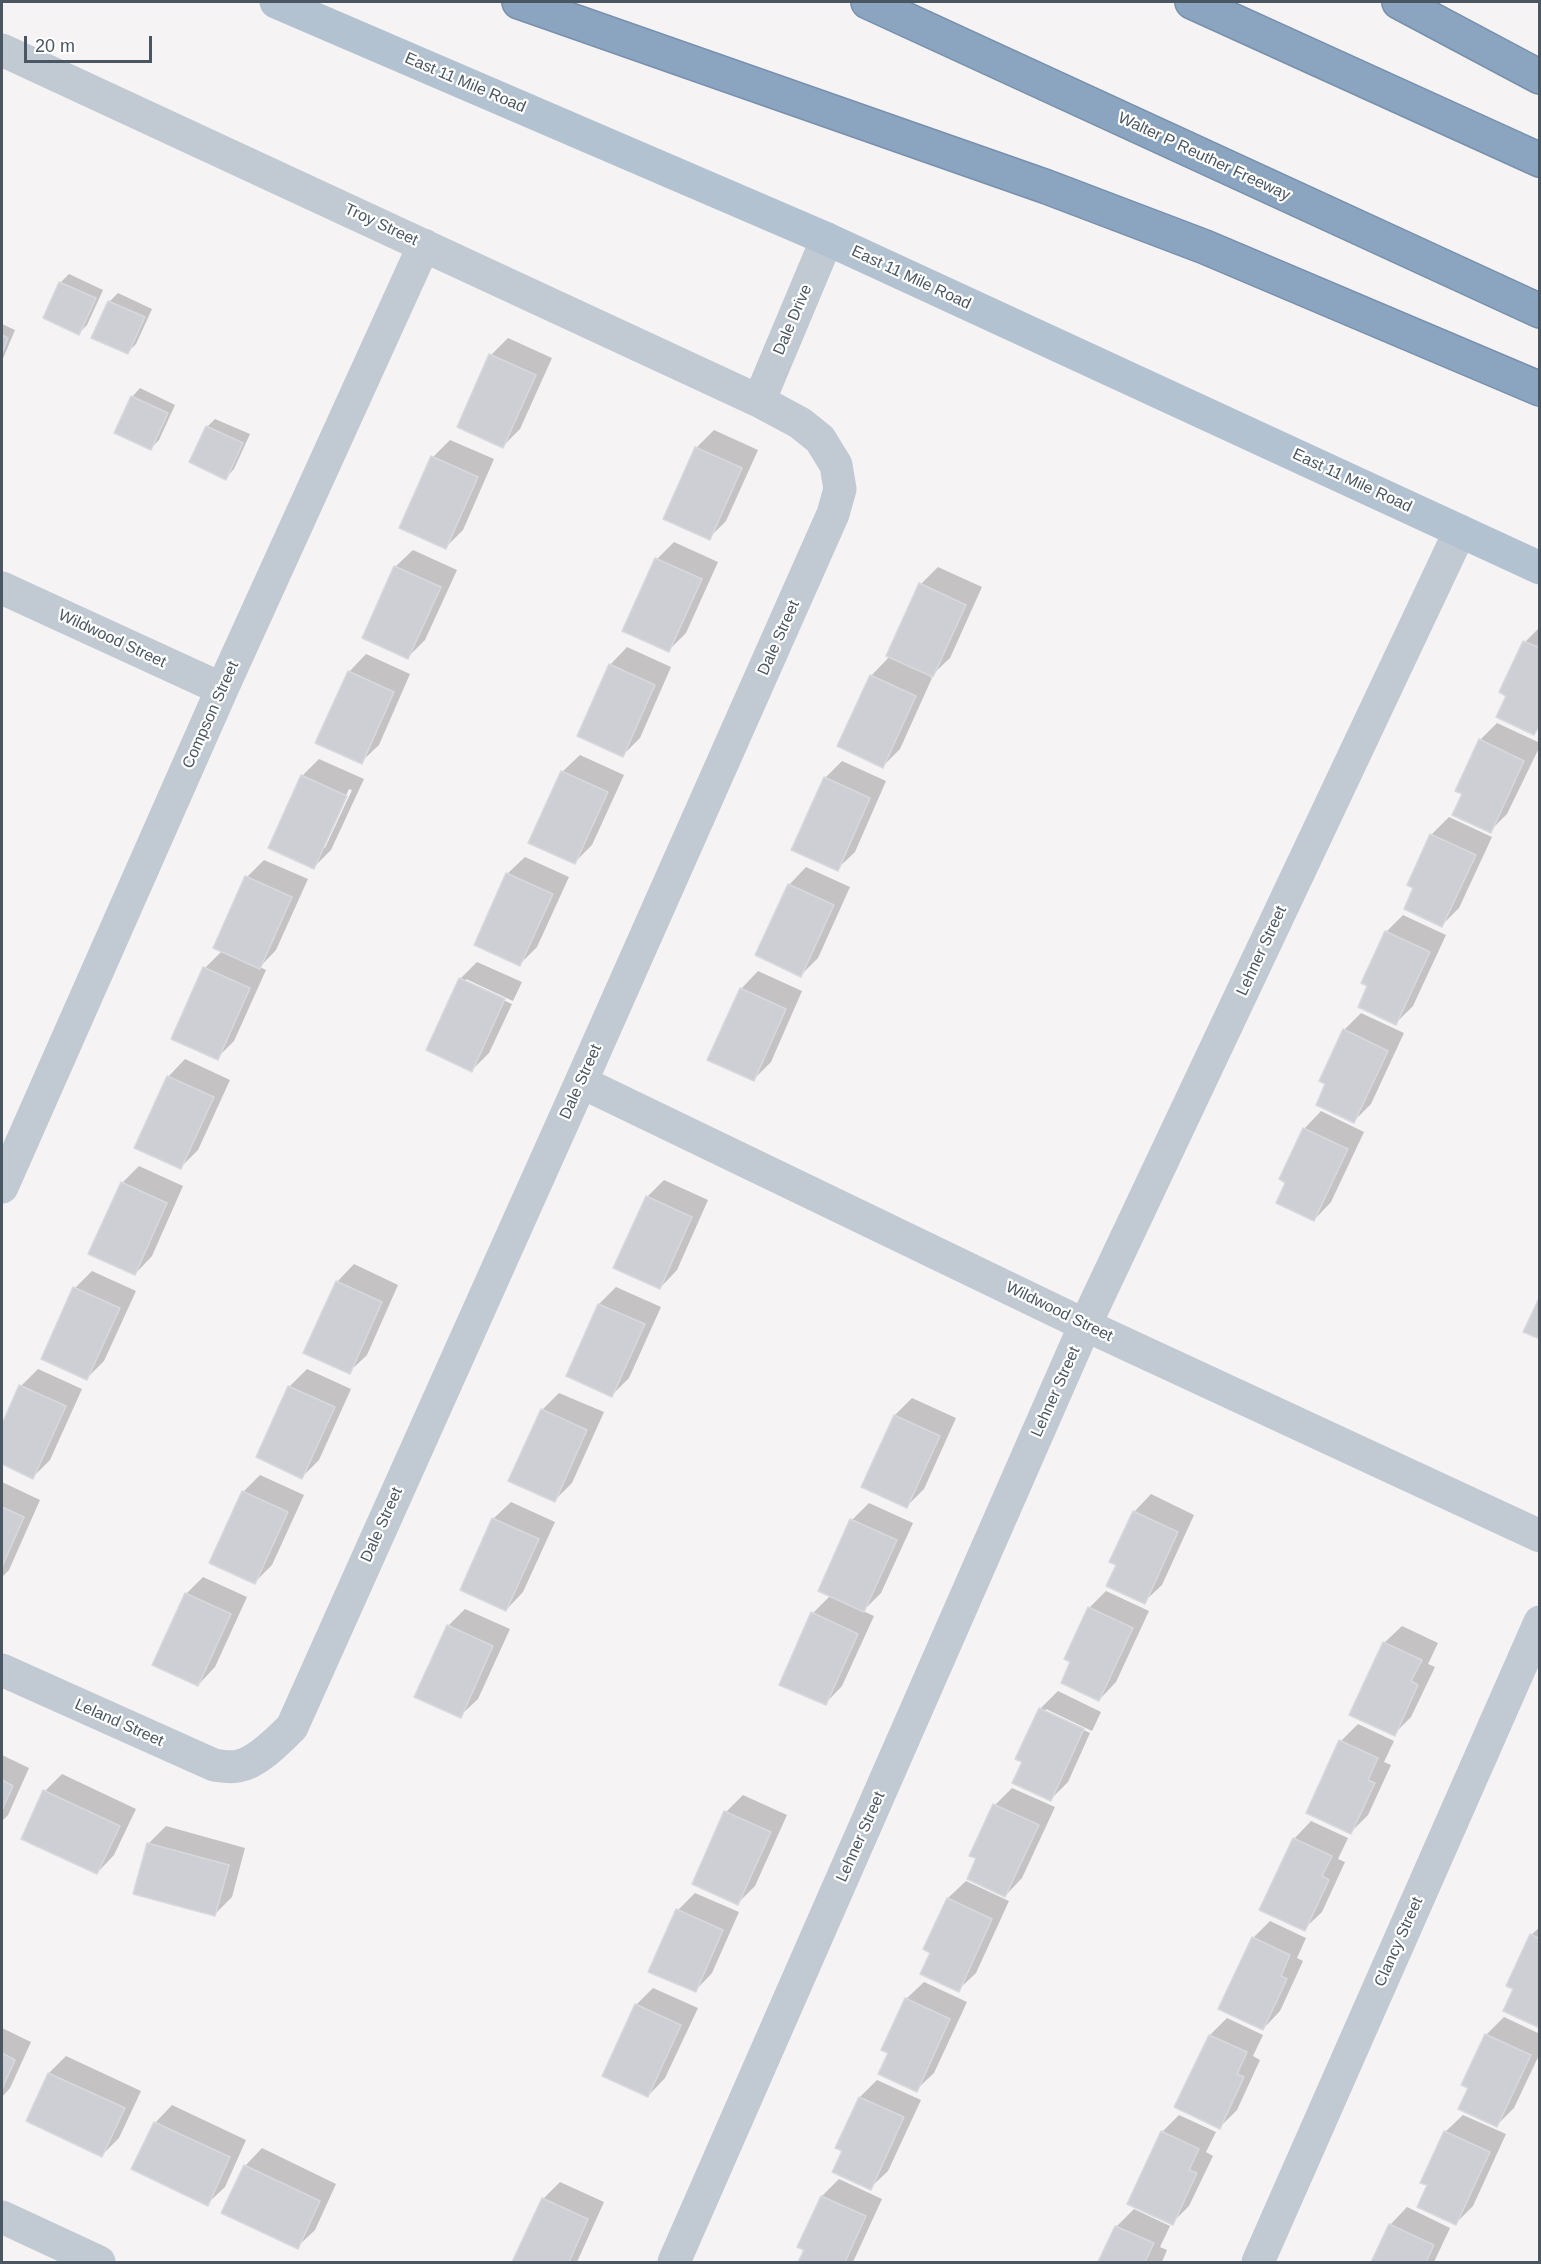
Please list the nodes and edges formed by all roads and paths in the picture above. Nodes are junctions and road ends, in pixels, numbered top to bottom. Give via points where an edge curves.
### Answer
1 (276, 2) edge
2 (519, 2) edge
3 (868, 2) edge
4 (1192, 2) edge
5 (1399, 2) edge
6 (2, 50) edge
7 (1539, 77) edge
8 (1539, 160) edge
9 (827, 239) junction
10 (424, 245) junction
11 (1539, 311) edge
12 (1539, 388) edge
13 (759, 401) junction
14 (1460, 531) junction
15 (1539, 568) edge
16 (2, 588) edge
17 (222, 689) junction
18 (581, 1082) junction
19 (10, 1142) edge
20 (2, 1187) edge
21 (1085, 1325) junction
22 (1539, 1536) edge
23 (1539, 1623) edge
24 (2, 1670) edge
25 (239, 1766) joint
26 (2, 2217) edge
27 (99, 2262) edge
28 (674, 2262) edge
29 (1258, 2262) edge

1 - 9 main road, East 11 Mile Road
2 - 12 highway via 1068,195 1205,247
3 - 11 highway, Walter P Reuther Freeway
4 - 8 highway
5 - 7 highway
6 - 10 street, Troy Street
9 - 13 street, Dale Drive
9 - 14 main road, East 11 Mile Road
10 - 13 street, Troy Street
10 - 17 street, Compson Street
13 - 18 street, Dale Street via 800,423 820,439 836,465 840,489 833,514
14 - 15 main road, East 11 Mile Road
14 - 21 street, Lehner Street
16 - 17 street, Wildwood Street
17 - 19 street, Compson Street
18 - 21 street, Wildwood Street
18 - 25 street, Dale Street via 292,1726 277,1743
19 - 20 street, Compson Street
21 - 22 street, Wildwood Street
21 - 28 street, Lehner Street
23 - 29 street, Clancy Street
24 - 25 street, Leland Street via 214,1765
26 - 27 street

